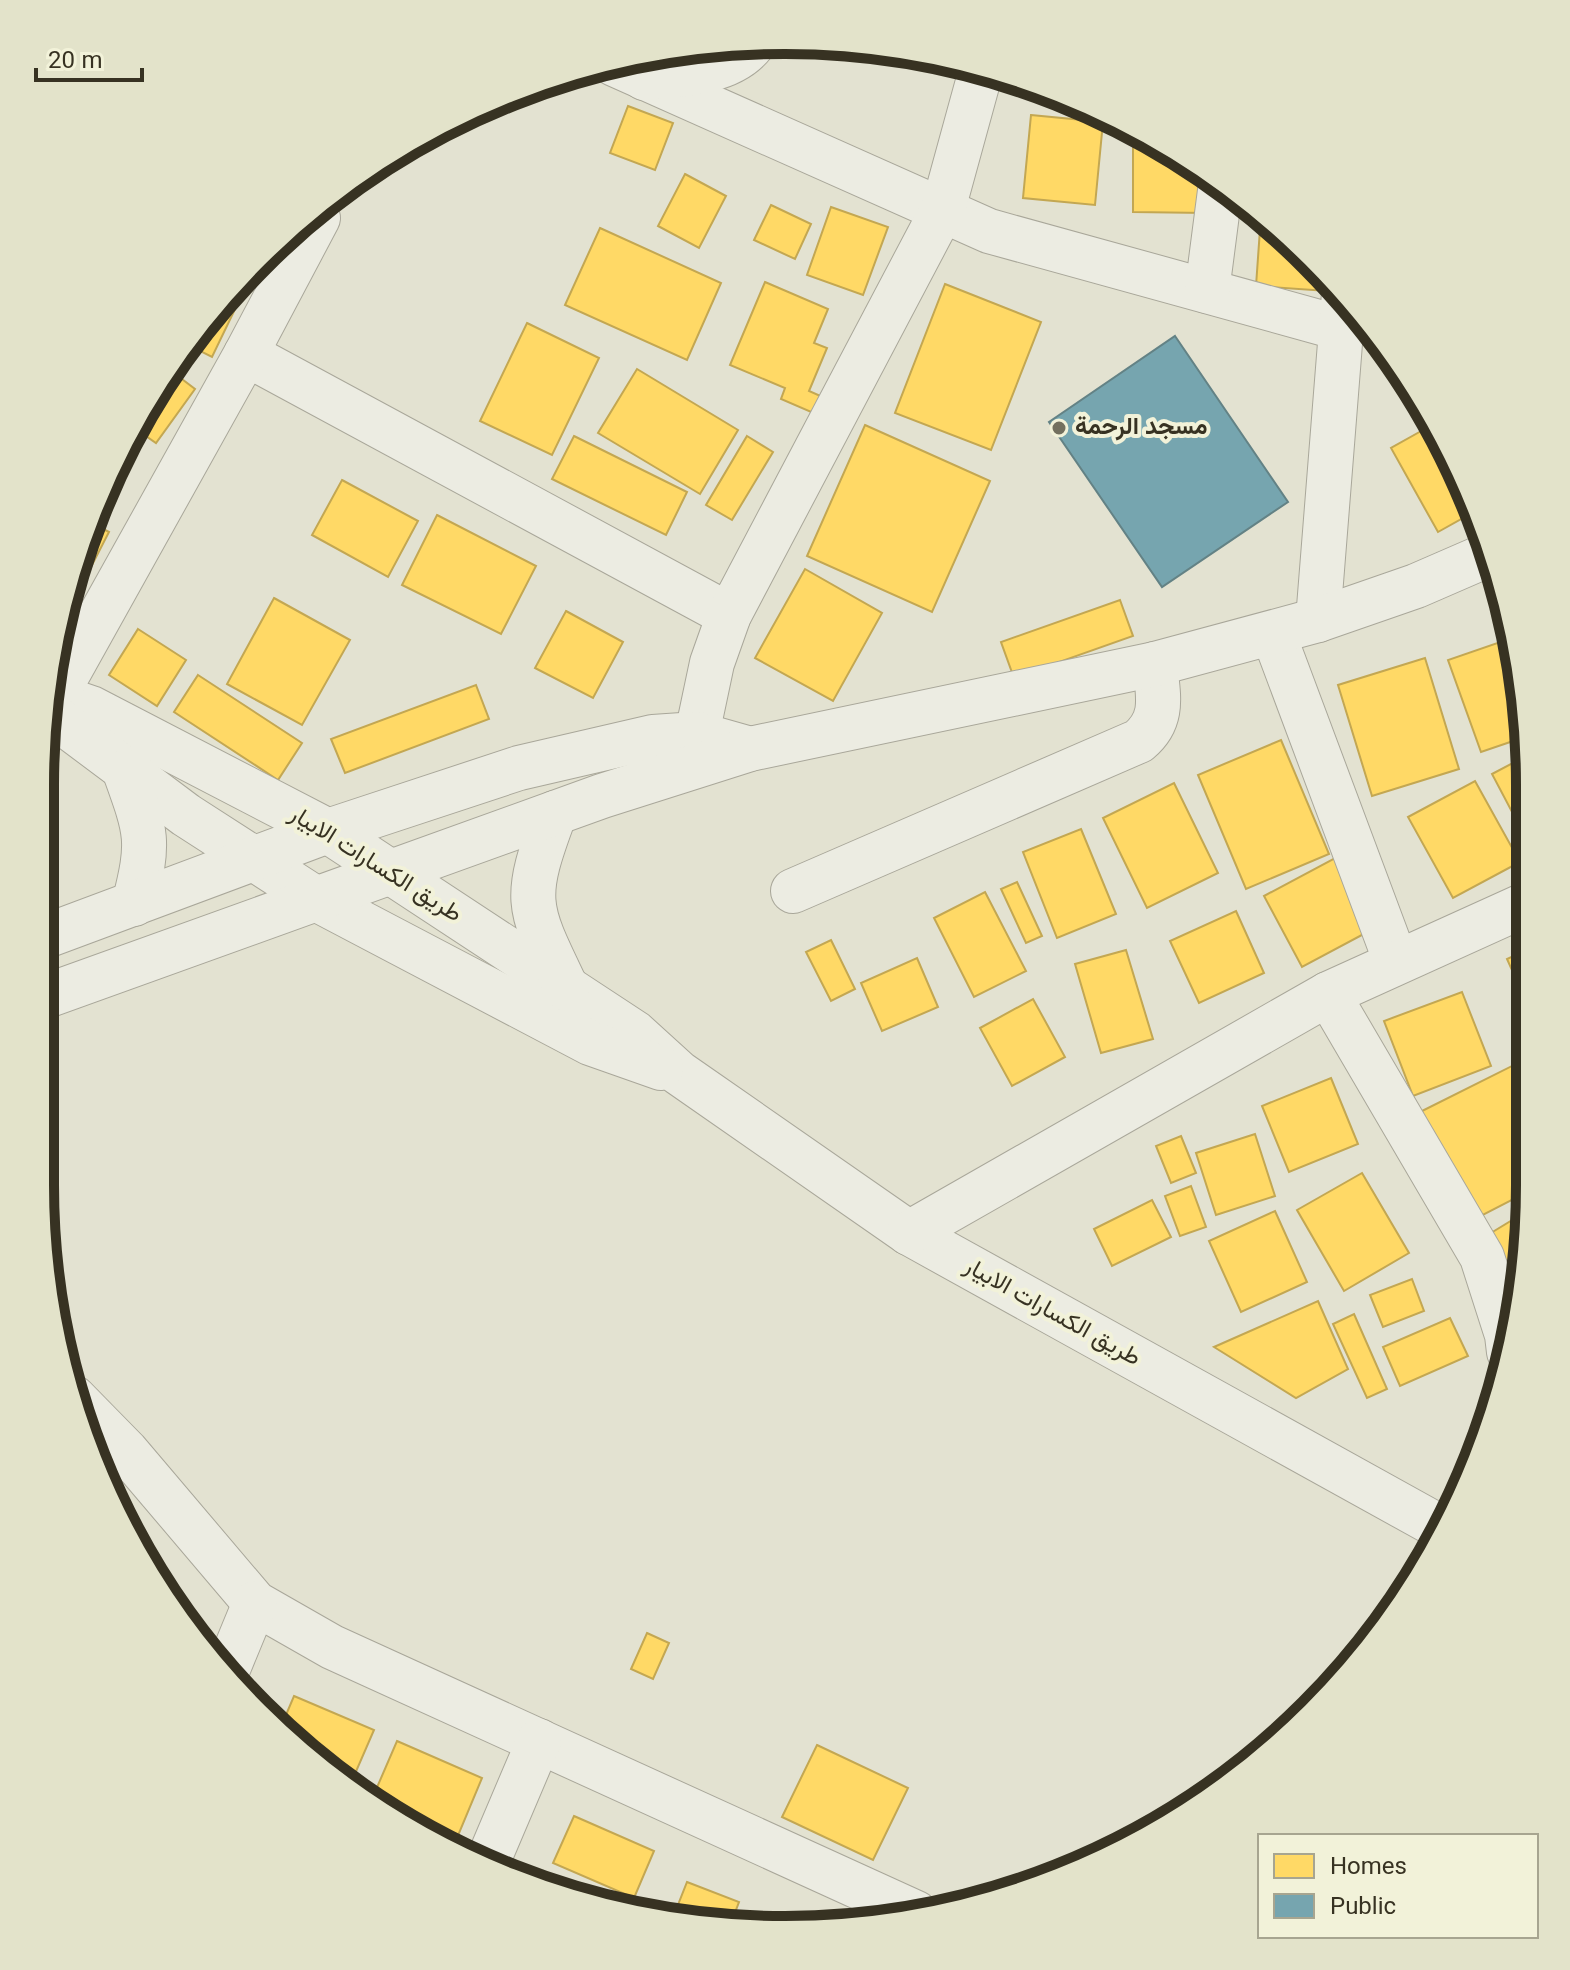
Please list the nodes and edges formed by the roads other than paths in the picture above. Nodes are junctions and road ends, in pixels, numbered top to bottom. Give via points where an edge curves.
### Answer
1 (734, 56) edge
2 (628, 71) edge
3 (629, 71) edge
4 (978, 80) edge
5 (1219, 197) edge
6 (943, 209) junction
7 (314, 226) edge
8 (1207, 291) junction
9 (1341, 310) edge
10 (1342, 311) edge
11 (246, 354) junction
12 (1480, 558) edge
13 (729, 615) junction
14 (1318, 620) junction
15 (1273, 633) junction
16 (1155, 664) junction
17 (61, 682) edge
18 (59, 703) edge
19 (59, 707) edge
20 (697, 734) junction
21 (750, 749) junction
22 (125, 772) junction
23 (555, 813) junction
24 (328, 831) junction
25 (254, 860) junction
26 (393, 873) junction
27 (793, 891) dead end
28 (318, 900) junction
29 (134, 904) junction
30 (1516, 909) edge
31 (54, 933) edge
32 (1396, 962) junction
33 (567, 989) junction
34 (54, 993) edge
35 (1328, 994) junction
36 (679, 1073) junction
37 (909, 1233) junction
38 (1503, 1322) edge
39 (92, 1416) edge
40 (1433, 1523) edge
41 (255, 1603) junction
42 (231, 1662) edge
43 (539, 1741) junction
44 (491, 1854) edge
45 (902, 1906) edge

1 - 3 street via 693,75
2 - 6 street
4 - 6 street
5 - 8 street
6 - 8 street via 989,231
6 - 13 street
7 - 11 street
8 - 9 street
10 - 14 street
11 - 13 street
11 - 17 street
12 - 14 street
13 - 20 street
14 - 15 street
15 - 16 street
15 - 32 street
16 - 21 street
16 - 27 street via 1160,714 1139,741
18 - 24 street, طريق الكسارات الابيار via 189,758
19 - 22 street, طريق الكسارات الابيار
20 - 21 street
20 - 24 street via 602,747 519,768
21 - 23 street
22 - 25 street, طريق الكسارات الابيار
22 - 29 street via 147,839
23 - 26 street
23 - 33 street via 538,860 531,902
24 - 25 street
24 - 26 street, طريق الكسارات الابيار
25 - 28 street, طريق الكسارات الابيار
25 - 29 street
26 - 28 street
26 - 33 street, طريق الكسارات الابيار
28 - 34 street
28 - 36 street, طريق الكسارات الابيار via 590,1043
29 - 31 street
30 - 32 street
32 - 35 street
33 - 36 street, طريق الكسارات الابيار via 635,1033
35 - 37 street
35 - 38 street via 1482,1257
36 - 37 street, طريق الكسارات الابيار
37 - 40 street, طريق الكسارات الابيار
39 - 41 street
41 - 42 street
41 - 43 street via 332,1647
43 - 44 street
43 - 45 street

